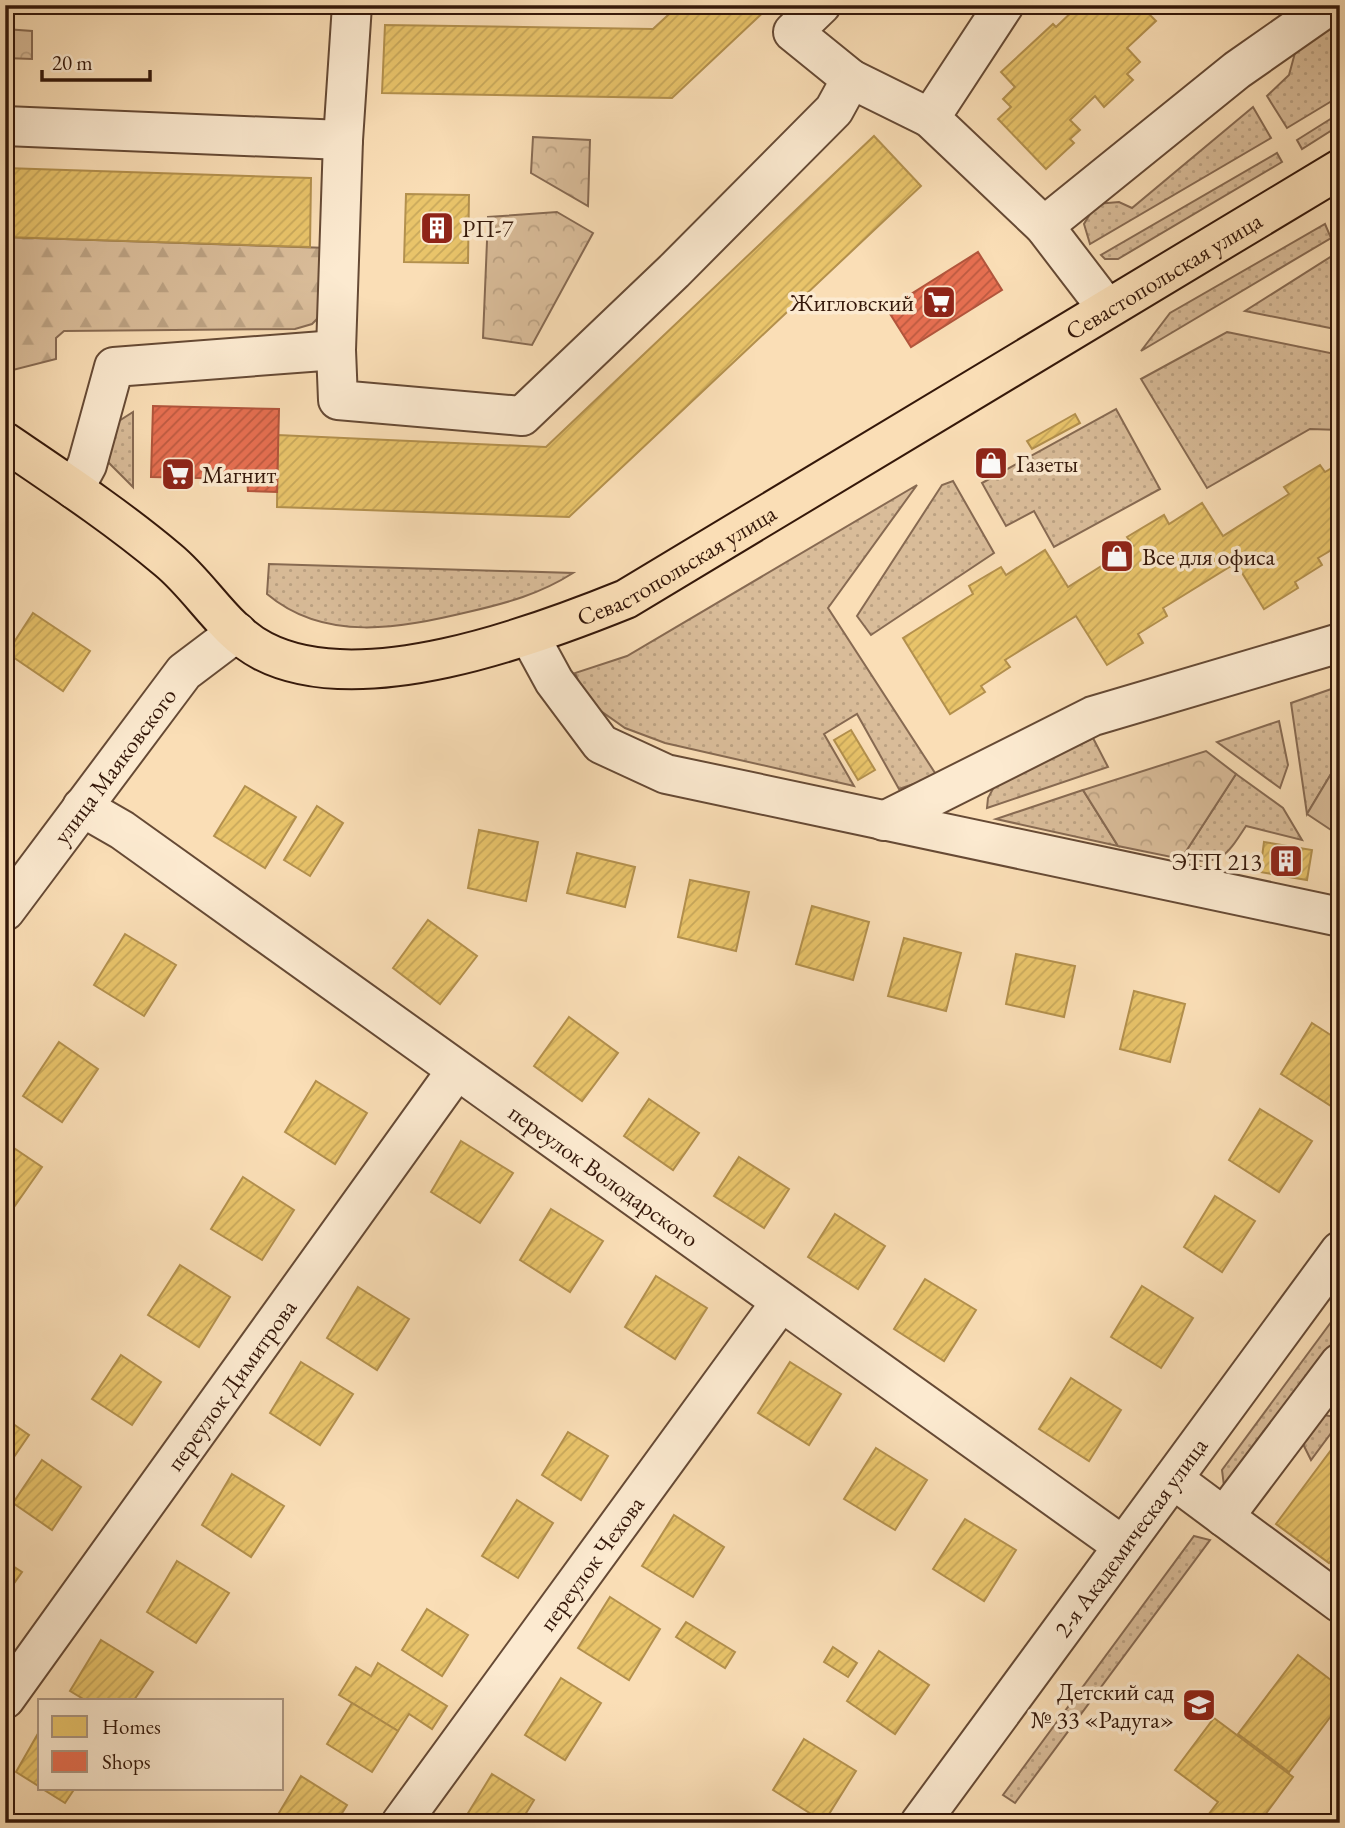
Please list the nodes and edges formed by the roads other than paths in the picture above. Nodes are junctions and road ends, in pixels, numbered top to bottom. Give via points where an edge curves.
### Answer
1 (352, 5) edge
2 (821, 5) edge
3 (1004, 5) edge
4 (1330, 5) edge
5 (851, 79) junction
6 (930, 118) junction
7 (5, 126) edge
8 (343, 140) junction
9 (1332, 181) edge
10 (1044, 226) junction
11 (1106, 307) junction
12 (336, 350) junction
13 (5, 442) edge
14 (74, 489) junction
15 (237, 632) junction
16 (530, 637) junction
17 (1340, 643) edge
18 (82, 807) junction
19 (884, 821) junction
20 (5, 911) edge
21 (1340, 917) edge
22 (456, 1071) junction
23 (1340, 1251) edge
24 (781, 1302) junction
25 (1340, 1363) edge
26 (1172, 1479) junction
27 (1223, 1517) junction
28 (1123, 1546) junction
29 (1340, 1603) edge
30 (5, 1699) edge
31 (401, 1823) edge
32 (920, 1823) edge

1 - 8 street
2 - 5 street via 793,32
3 - 6 street
4 - 10 street via 1237,69
5 - 6 street
5 - 12 street via 834,110 522,416 338,400
6 - 10 street
7 - 8 street
8 - 12 street
9 - 11 main road, Севастопольская улица
10 - 11 street
11 - 16 main road, Севастопольская улица via 626,599
12 - 14 street via 114,367 87,465
13 - 14 main road, Севастопольская улица
14 - 15 main road, Севастопольская улица via 170,561
15 - 16 main road, Севастопольская улица via 283,660 345,669 448,657
15 - 18 street, улица Маяковского via 184,672
16 - 19 street via 554,681 601,744 666,774
17 - 19 street via 1093,716
18 - 20 street, улица Маяковского
18 - 22 street, переулок Володарского via 122,830
19 - 21 street
22 - 24 street, переулок Володарского
22 - 30 street, переулок Димитрова
23 - 26 street, 2-я Академическая улица
24 - 28 street, переулок Володарского
24 - 31 street, переулок Чехова
25 - 27 street
26 - 27 street
26 - 28 street, 2-я Академическая улица
27 - 29 street
28 - 32 street, 2-я Академическая улица

